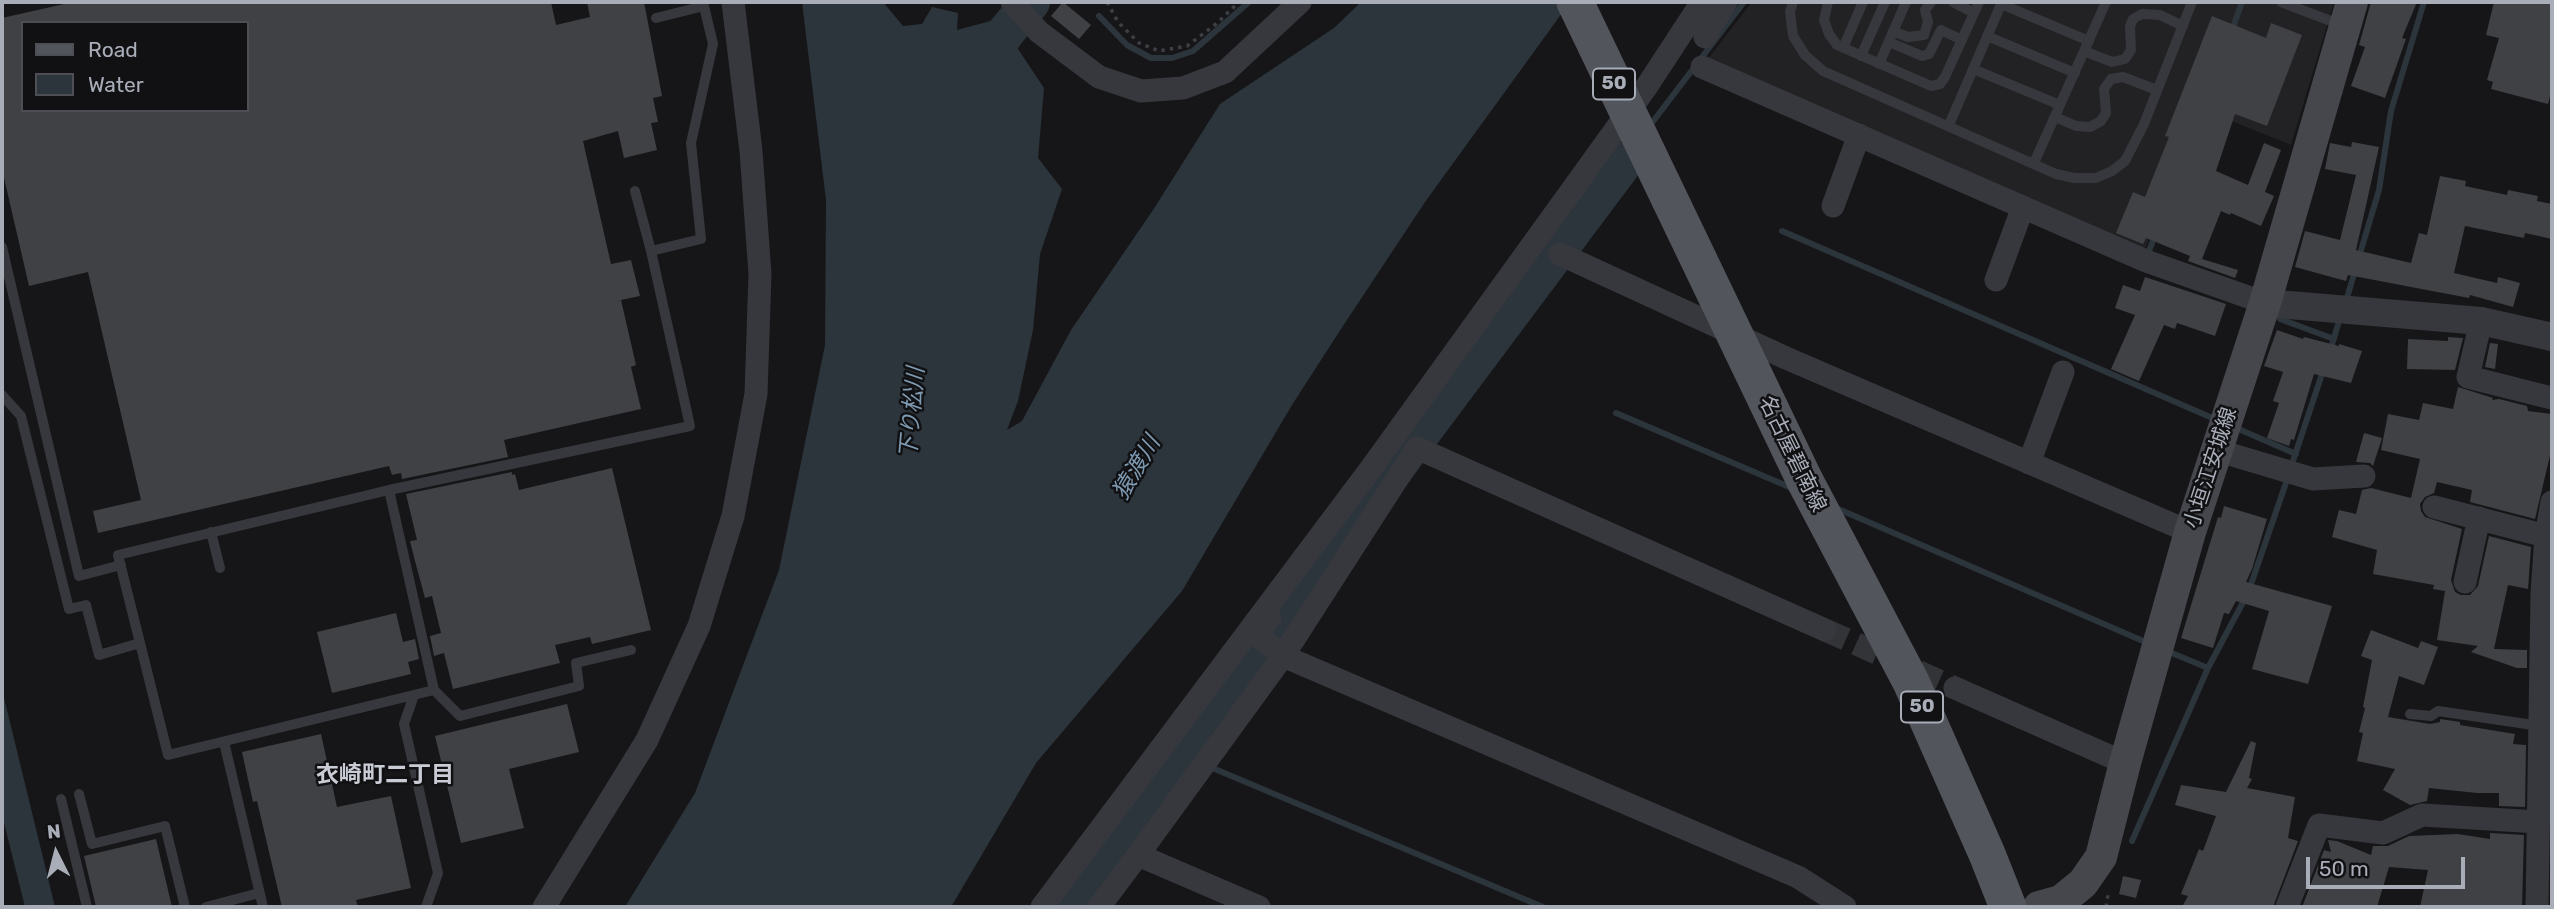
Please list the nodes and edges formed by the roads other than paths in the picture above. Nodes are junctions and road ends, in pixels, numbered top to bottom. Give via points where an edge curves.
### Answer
1 (733, 2) edge
2 (1012, 2) edge
3 (1300, 2) edge
4 (1575, 2) edge
5 (1702, 2) edge
6 (1726, 2) edge
7 (1793, 2) edge
8 (1828, 2) edge
9 (1863, 2) edge
10 (1885, 2) edge
11 (1906, 2) edge
12 (1931, 2) edge
13 (1953, 2) edge
14 (2106, 2) edge
15 (2192, 2) edge
16 (2281, 2) edge
17 (2002, 3) edge
18 (703, 4) edge
19 (1977, 7) edge
20 (2348, 14) edge
21 (656, 18) dead end
22 (2183, 26) junction
23 (1987, 36) junction
24 (1705, 37) dead end
25 (1891, 37) junction
26 (1962, 40) junction
27 (2086, 46) junction
28 (1843, 48) junction
29 (1861, 56) junction
30 (1879, 64) junction
31 (1702, 68) dead end
32 (1973, 69) junction
33 (2074, 73) junction
34 (2157, 90) junction
35 (2060, 105) junction
36 (2055, 117) junction
37 (1949, 125) junction
38 (1858, 135) junction
39 (2034, 163) junction
40 (635, 191) dead end
41 (1833, 206) dead end
42 (2023, 207) junction
43 (2, 247) edge
44 (651, 251) junction
45 (1560, 254) dead end
46 (1996, 280) dead end
47 (2265, 303) junction
48 (2481, 321) junction
49 (2552, 337) edge
50 (2063, 372) dead end
51 (2, 395) edge
52 (2552, 398) edge
53 (2222, 432) junction
54 (2029, 463) junction
55 (2364, 476) dead end
56 (389, 490) junction
57 (2552, 502) edge
58 (2434, 507) dead end
59 (2479, 517) junction
60 (2190, 532) junction
61 (211, 533) junction
62 (2546, 536) junction
63 (1308, 552) junction
64 (121, 565) junction
65 (220, 568) dead end
66 (2465, 582) dead end
67 (2547, 596) edge
68 (1825, 630) tunnel mouth
69 (140, 643) junction
70 (631, 650) dead end
71 (1282, 655) junction
72 (1955, 688) tunnel mouth
73 (434, 690) junction
74 (414, 695) junction
75 (2410, 714) dead end
76 (2544, 739) edge
77 (224, 742) junction
78 (2125, 763) junction
79 (79, 794) dead end
80 (61, 799) dead end
81 (2539, 822) junction
82 (1138, 855) junction
83 (260, 893) junction
84 (87, 907) edge
85 (185, 907) edge
86 (206, 907) edge
87 (263, 907) edge
88 (426, 907) edge
89 (544, 907) edge
90 (1042, 907) edge
91 (1099, 907) edge
92 (1259, 907) edge
93 (1845, 907) edge
94 (2008, 907) edge
95 (2039, 907) edge
96 (2287, 907) edge
97 (2537, 907) edge

1 - 89 street via 760,274 756,394 733,516 699,626 647,740
2 - 3 street via 1039,32 1099,77 1141,91 1184,88 1225,72
4 - 94 main road, 名古屋碧南線 / 50, bridge via 1821,514 1911,682
5 - 63 street via 1647,86
6 - 24 street
7 - 37 lane via 1793,36 1823,71
8 - 28 lane via 1824,20 1829,34
9 - 28 lane
10 - 29 lane
11 - 25 lane
12 - 25 lane via 1925,10 1924,35
13 - 19 lane
14 - 27 lane
15 - 22 lane
16 - 20 lane
17 - 23 lane
17 - 27 lane
18 - 21 lane
18 - 44 lane via 713,44 691,142 701,239
19 - 26 lane
20 - 47 main road, 小垣江安城線
22 - 27 lane via 2160,15 2142,14 2130,26 2131,50 2125,59 2112,62
22 - 34 lane
23 - 32 lane
23 - 33 lane
25 - 26 lane via 1922,56 1929,54 1941,30
25 - 30 lane
26 - 30 lane via 1940,84 1921,84
27 - 33 lane
28 - 29 lane
29 - 30 lane
31 - 38 street
32 - 35 lane
32 - 37 lane
33 - 35 lane
34 - 36 lane via 2123,77 2111,79 2104,89 2106,113 2101,121 2076,127
34 - 39 lane via 2133,147 2112,171 2096,178 2074,178
35 - 36 lane
36 - 39 lane
37 - 39 lane
38 - 41 street
38 - 42 street
40 - 44 lane
42 - 46 street
42 - 47 street via 2146,261
43 - 64 lane via 79,576
44 - 56 lane via 690,426
45 - 54 street
47 - 48 street
47 - 53 main road, 小垣江安城線
48 - 49 street
48 - 52 street via 2468,377
50 - 54 street
51 - 69 lane via 21,416 69,609 86,604 99,655
53 - 55 street via 2276,468 2314,479
53 - 60 main road, 小垣江安城線
54 - 60 street
56 - 61 lane
56 - 73 lane
57 - 62 street
58 - 59 street
59 - 62 street
59 - 66 street
60 - 78 main road, 小垣江安城線
61 - 64 lane via 118,555
61 - 65 lane
62 - 67 street
63 - 71 street via 1305,571 1257,635
63 - 90 street
64 - 69 lane
67 - 76 street
68 - 71 street via 1417,448
69 - 77 lane via 168,755
70 - 73 lane via 576,663 579,686 460,716
71 - 82 street
71 - 93 street via 1798,877
72 - 78 street
73 - 74 lane
74 - 77 lane
74 - 88 lane via 404,724 438,873
75 - 76 lane via 2431,716 2438,711
76 - 81 street
77 - 83 lane
78 - 95 main road, 小垣江安城線 via 2101,857 2083,883 2061,901
79 - 85 lane via 92,844 165,826
80 - 84 lane
81 - 96 street via 2422,816 2383,834 2319,825
81 - 97 street
82 - 91 street
82 - 92 street
83 - 86 lane
83 - 87 lane

